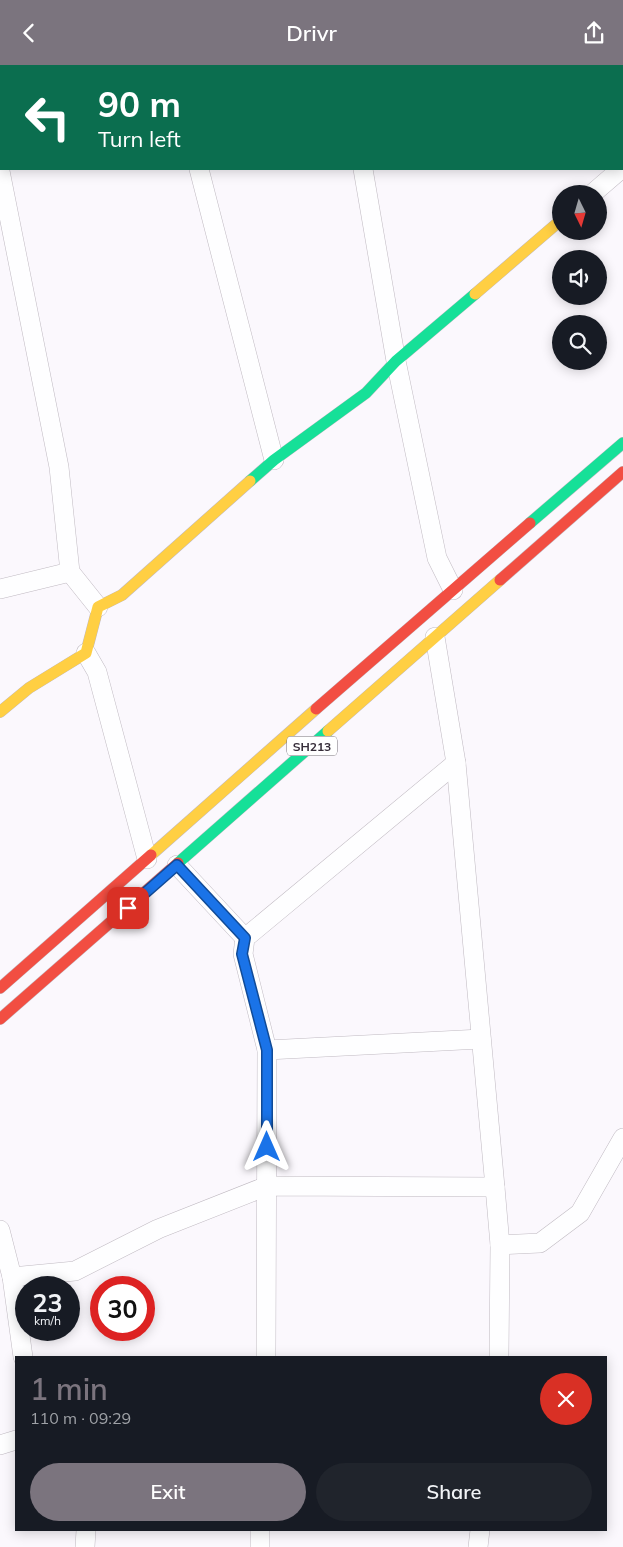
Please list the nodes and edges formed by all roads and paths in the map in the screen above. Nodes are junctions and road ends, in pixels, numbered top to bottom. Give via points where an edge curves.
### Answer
1 (199, 170) edge
2 (363, 170) edge
3 (620, 170) edge
4 (0, 171) edge
5 (602, 185) edge
6 (552, 228) edge
7 (6, 233) edge
8 (396, 361) junction
9 (623, 443) edge
10 (274, 460) junction
11 (622, 473) edge
12 (70, 572) junction
13 (0, 589) edge
14 (453, 590) junction
15 (98, 607) junction
16 (435, 637) junction
17 (86, 653) junction
18 (0, 713) edge
19 (456, 763) junction
20 (147, 859) junction
21 (177, 865) junction
22 (245, 938) junction
23 (0, 988) edge
24 (0, 1019) edge
25 (482, 1039) junction
26 (267, 1050) junction
27 (623, 1138) edge
28 (267, 1186) junction
29 (495, 1187) junction
30 (0, 1230) edge
31 (500, 1245) junction
32 (12, 1277) junction
33 (23, 1356) edge
34 (266, 1356) edge
35 (499, 1356) edge
36 (15, 1440) edge
37 (0, 1445) edge
38 (86, 1531) edge
39 (260, 1531) edge
40 (480, 1531) edge
41 (85, 1547) edge
42 (260, 1547) edge
43 (478, 1547) edge

1 - 10 street
2 - 8 street
3 - 5 street
4 - 7 street
6 - 8 main road
7 - 12 street via 60,467
8 - 10 main road via 366,393
8 - 14 street via 437,558
9 - 14 main road, SH213
10 - 15 main road via 122,595
11 - 16 main road, SH213
12 - 13 street
12 - 15 street
14 - 20 main road, SH213
15 - 17 main road
16 - 19 street
16 - 21 main road, SH213
17 - 18 main road via 29,688
17 - 20 street via 97,672
19 - 22 street
19 - 25 street
20 - 23 main road, SH213
21 - 22 street
21 - 24 main road, SH213
22 - 26 street via 242,954
25 - 26 street
25 - 29 street
26 - 28 street
27 - 31 street via 580,1213 540,1243
28 - 29 street
28 - 32 street via 158,1229 74,1271
28 - 34 street
29 - 31 street
30 - 32 street
31 - 35 street
32 - 33 street
36 - 37 street
38 - 41 street
39 - 42 street
40 - 43 street

